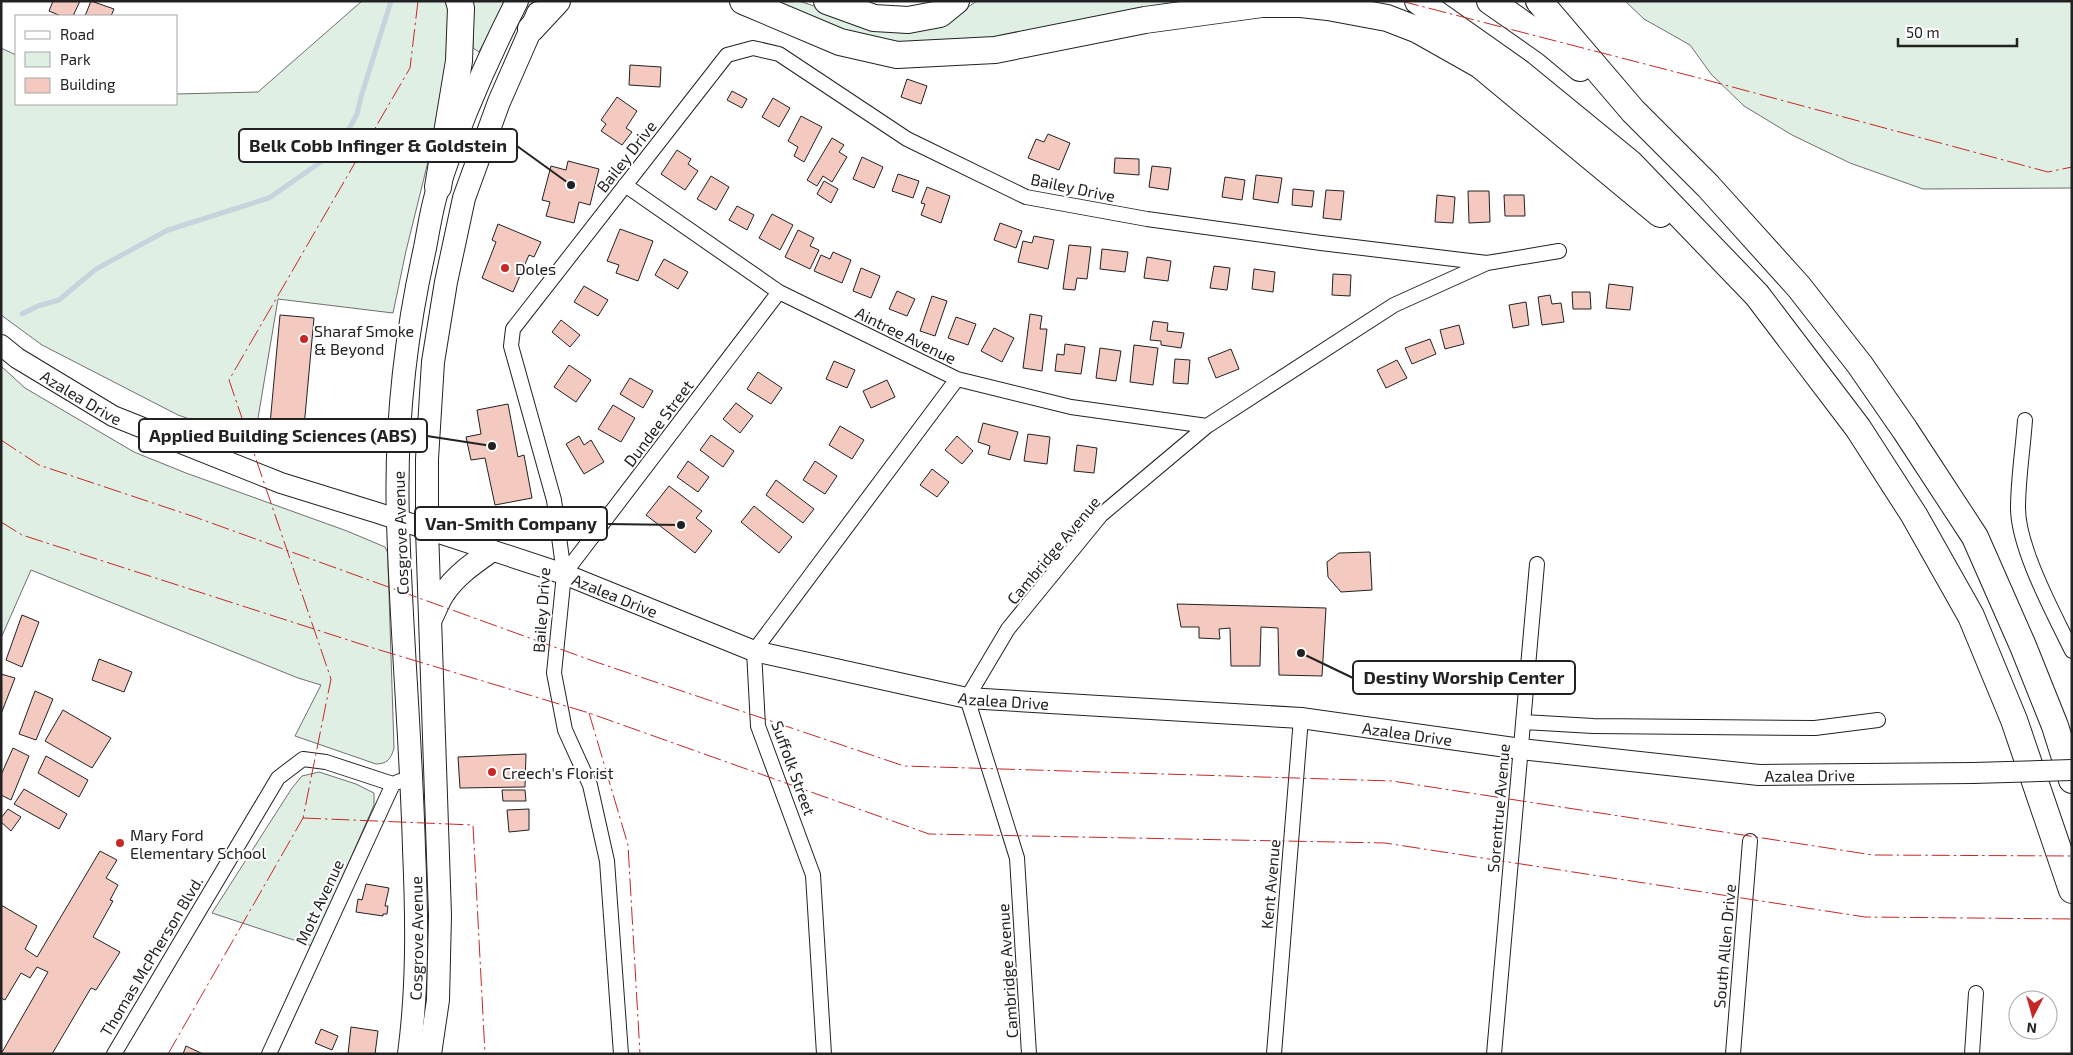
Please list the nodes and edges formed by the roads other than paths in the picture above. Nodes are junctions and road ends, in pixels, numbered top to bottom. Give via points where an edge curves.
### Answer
1 (459, 1) edge
2 (517, 1) edge
3 (545, 1) edge
4 (557, 1) edge
5 (744, 1) edge
6 (827, 1) edge
7 (956, 1) edge
8 (1418, 1) edge
9 (1490, 1) edge
10 (1539, 1) edge
11 (531, 29) junction
12 (1633, 111) junction
13 (625, 185) junction
14 (438, 187) junction
15 (1559, 251) dead end
16 (1487, 263) junction
17 (780, 292) junction
18 (1756, 295) junction
19 (1, 345) edge
20 (957, 379) junction
21 (2025, 420) dead end
22 (1207, 426) junction
23 (398, 520) junction
24 (427, 529) junction
25 (491, 550) junction
26 (1537, 564) dead end
27 (564, 574) junction
28 (430, 621) junction
29 (754, 651) junction
30 (2072, 651) edge
31 (966, 698) junction
32 (1301, 718) junction
33 (1878, 720) dead end
34 (1523, 722) junction
35 (1521, 749) junction
36 (2072, 770) edge
37 (402, 780) junction
38 (2072, 780) edge
39 (1750, 841) dead end
40 (2072, 890) edge
41 (1976, 994) dead end
42 (114, 1054) edge
43 (269, 1054) edge
44 (409, 1054) edge
45 (430, 1054) edge
46 (621, 1054) edge
47 (824, 1054) edge
48 (1029, 1054) edge
49 (1274, 1054) edge
50 (1494, 1054) edge
51 (1733, 1054) edge
52 (1972, 1054) edge

1 - 14 highway via 459,61
2 - 14 main road, Cosgrove Avenue via 477,88
3 - 11 main road, Cosgrove Avenue
4 - 11 highway
5 - 18 highway via 840,42 897,55 995,50 1145,20 1262,4 1328,7 1386,18 1418,30 1480,65
6 - 7 highway via 874,18 908,20 940,14
8 - 18 highway via 1520,73 1630,163
9 - 12 highway via 1550,43
10 - 12 highway
11 - 24 main road, Cosgrove Avenue via 499,102 464,198 450,264 433,362 427,458
12 - 38 highway via 1708,186 1799,287 1860,365 1905,430 1975,537 2055,726
13 - 16 street, Bailey Drive via 728,55 753,48 779,54 907,139 1026,197 1156,221
13 - 17 street, Aintree Avenue
13 - 27 street, Bailey Drive via 513,329 511,346 554,500
14 - 23 main road, Cosgrove Avenue via 405,358 398,458
15 - 16 street, Cambridge Avenue
16 - 22 street, Cambridge Avenue via 1394,305
17 - 20 street, Aintree Avenue
17 - 27 street, Dundee Street
18 - 40 highway via 1858,428 1914,514 1971,616 2014,720
19 - 23 street, Azalea Drive via 112,416 280,483
20 - 22 street, Aintree Avenue via 1071,407
20 - 29 street
21 - 30 street via 2018,510 2022,537 2040,585
22 - 31 street, Cambridge Avenue via 1101,515 1008,629
23 - 24 street, Azalea Drive
23 - 37 main road, Cosgrove Avenue
24 - 25 street, Azalea Drive
24 - 28 main road, Cosgrove Avenue
25 - 27 street, Azalea Drive
25 - 28 main road via 450,584
26 - 34 street, Sorentrue Avenue
27 - 29 street, Azalea Drive
27 - 46 street, Bailey Drive via 554,673 565,730 590,784 607,861
28 - 45 main road, Cosgrove Avenue via 440,915 438,1000
29 - 31 street, Azalea Drive
29 - 47 street, Suffolk Street via 758,726 813,875
31 - 32 street, Azalea Drive
31 - 48 street, Cambridge Avenue via 1017,858
32 - 35 street, Azalea Drive
32 - 49 street, Kent Avenue
33 - 34 street via 1815,728 1593,726
34 - 35 street, Sorentrue Avenue
35 - 36 street, Azalea Drive, bridge via 1759,775
35 - 50 street, Sorentrue Avenue
37 - 42 street, Thomas McPherson Blvd. via 326,762 303,760 278,778
37 - 43 street, Mott Avenue
37 - 44 main road, Cosgrove Avenue via 417,931
39 - 51 street, South Allen Drive
41 - 52 street

